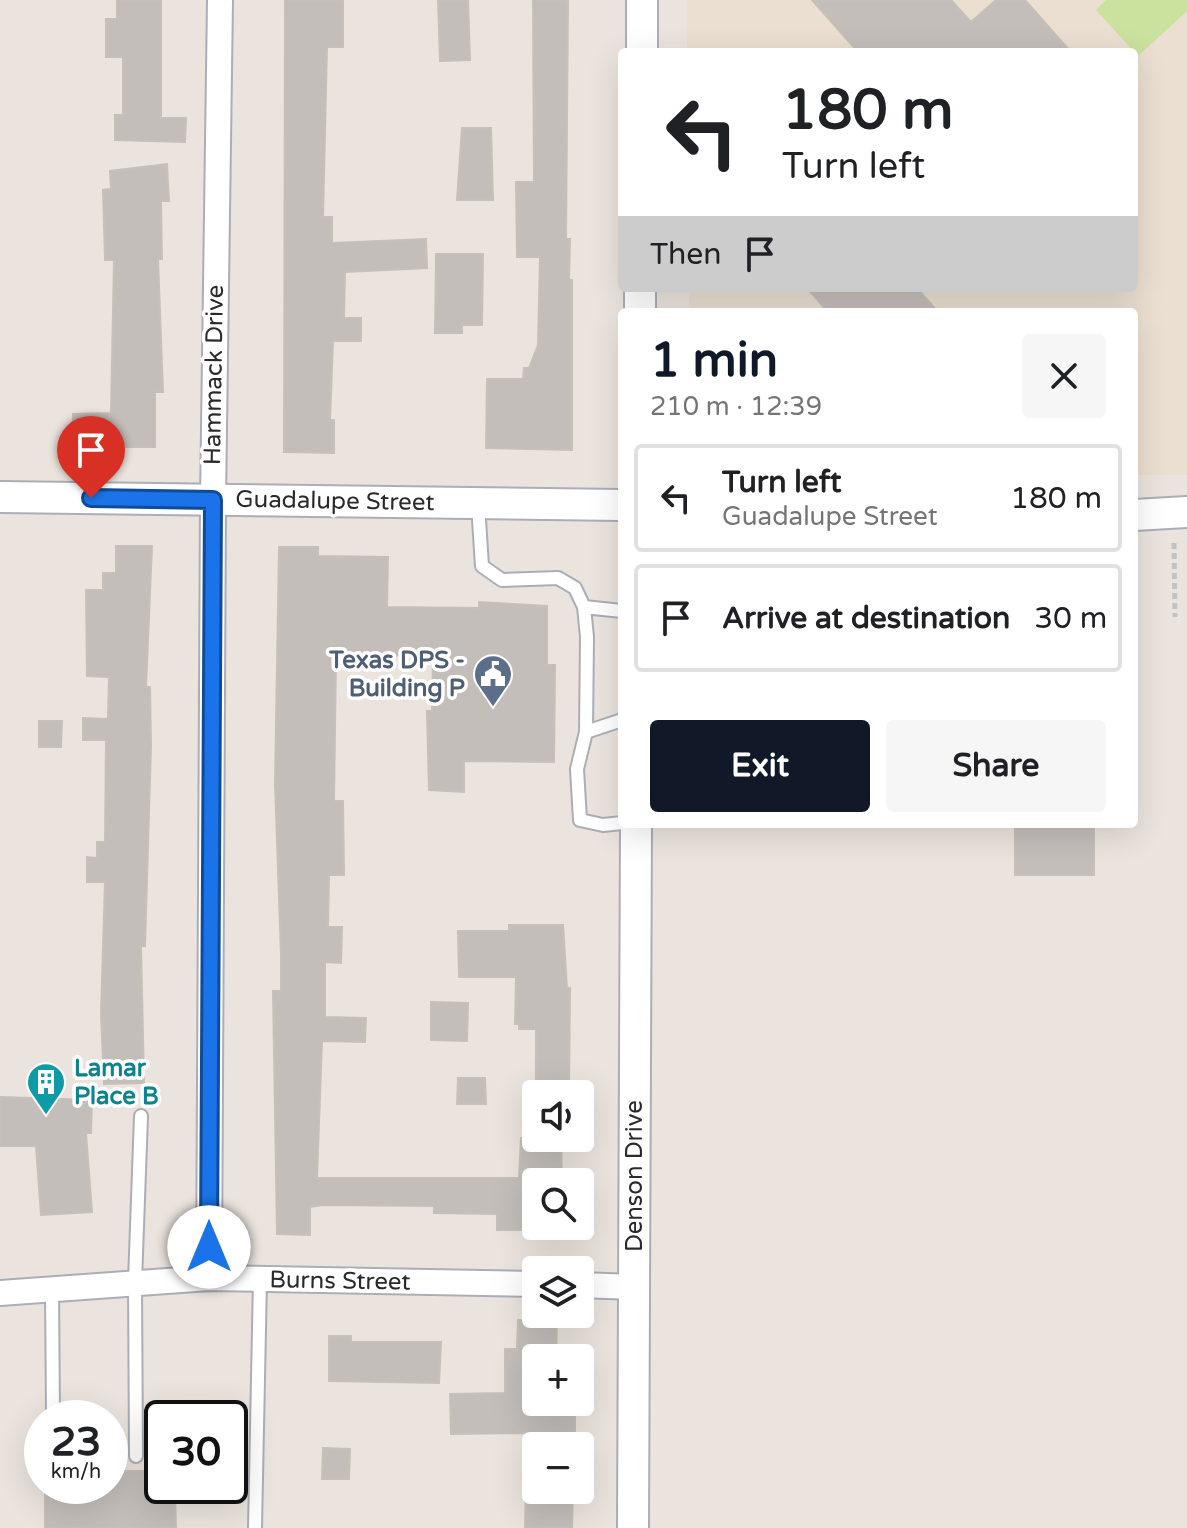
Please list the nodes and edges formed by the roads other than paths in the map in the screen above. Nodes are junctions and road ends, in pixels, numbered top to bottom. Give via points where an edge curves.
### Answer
1 (220, 0) edge
2 (642, 0) edge
3 (642, 48) edge
4 (0, 497) edge
5 (213, 500) junction
6 (478, 503) junction
7 (618, 505) edge
8 (1187, 512) edge
9 (1138, 515) edge
10 (584, 607) junction
11 (618, 611) edge
12 (618, 721) edge
13 (586, 732) junction
14 (618, 823) edge
15 (636, 828) edge
16 (141, 1116) dead end
17 (209, 1278) junction
18 (260, 1279) junction
19 (135, 1282) junction
20 (522, 1284) edge
21 (594, 1286) edge
22 (634, 1287) junction
23 (52, 1288) junction
24 (0, 1293) edge
25 (53, 1400) edge
26 (136, 1456) dead end
27 (255, 1528) edge
28 (633, 1528) edge

1 - 5 street, Hammack Drive
2 - 3 street
4 - 5 street, Guadalupe Street
5 - 6 street, Guadalupe Street
5 - 17 street, Hammack Drive
6 - 7 street, Guadalupe Street
6 - 10 lane via 482,566 502,580 558,578 575,588
8 - 9 street
10 - 11 lane
10 - 13 lane
12 - 13 lane
13 - 14 lane via 577,769 580,820
15 - 22 street, Denson Drive
16 - 19 lane
17 - 18 street, Burns Street
17 - 19 street, Burns Street
18 - 20 street, Burns Street
18 - 27 lane
19 - 23 street, Burns Street
19 - 26 lane
21 - 22 street
22 - 28 street, Denson Drive
23 - 24 street, Burns Street
23 - 25 lane

